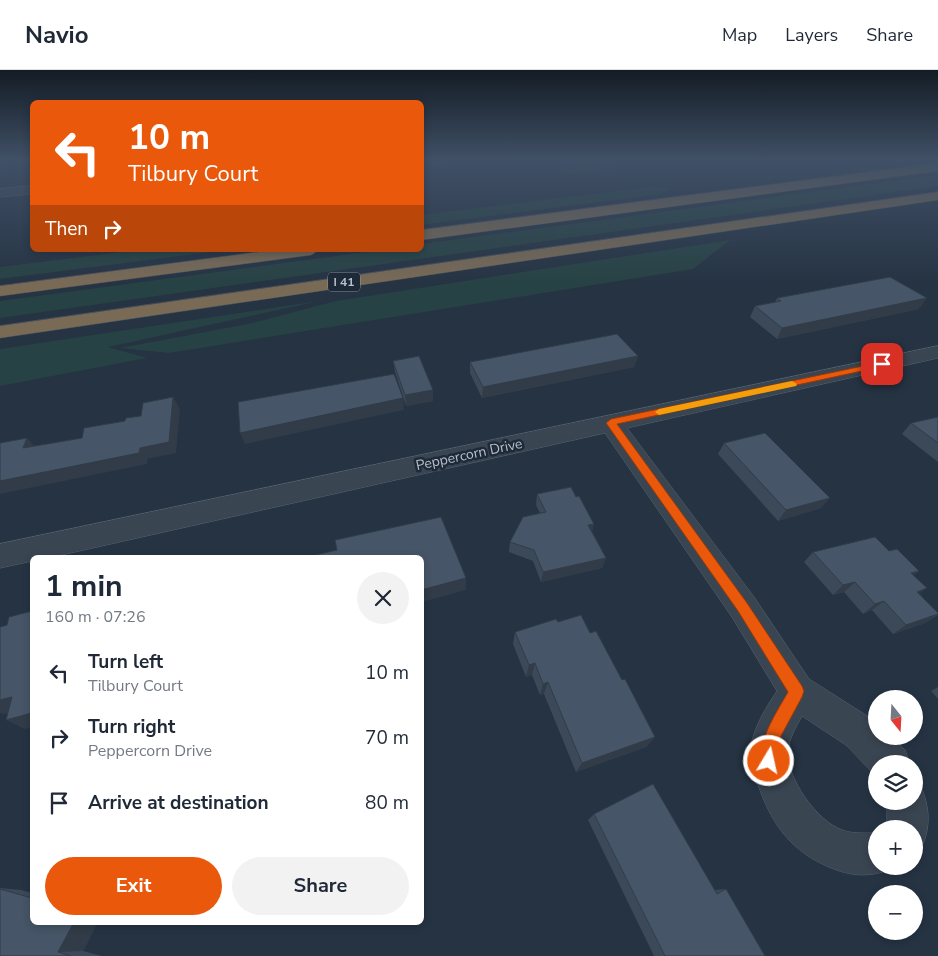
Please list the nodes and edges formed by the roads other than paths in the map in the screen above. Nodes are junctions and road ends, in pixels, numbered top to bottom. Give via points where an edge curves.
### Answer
1 (677, 201) edge
2 (901, 201) edge
3 (424, 235) edge
4 (296, 252) edge
5 (0, 291) edge
6 (0, 332) edge
7 (932, 359) edge
8 (611, 423) junction
9 (0, 556) edge
10 (797, 691) junction
11 (882, 755) edge
12 (868, 855) edge

1 - 3 highway
2 - 6 highway, I 41
4 - 5 highway
7 - 8 street, Peppercorn Drive
8 - 9 street, Peppercorn Drive
8 - 10 street via 748,614
10 - 11 street via 859,732
10 - 12 street via 773,734 769,761 779,791 798,823 824,844 858,856

